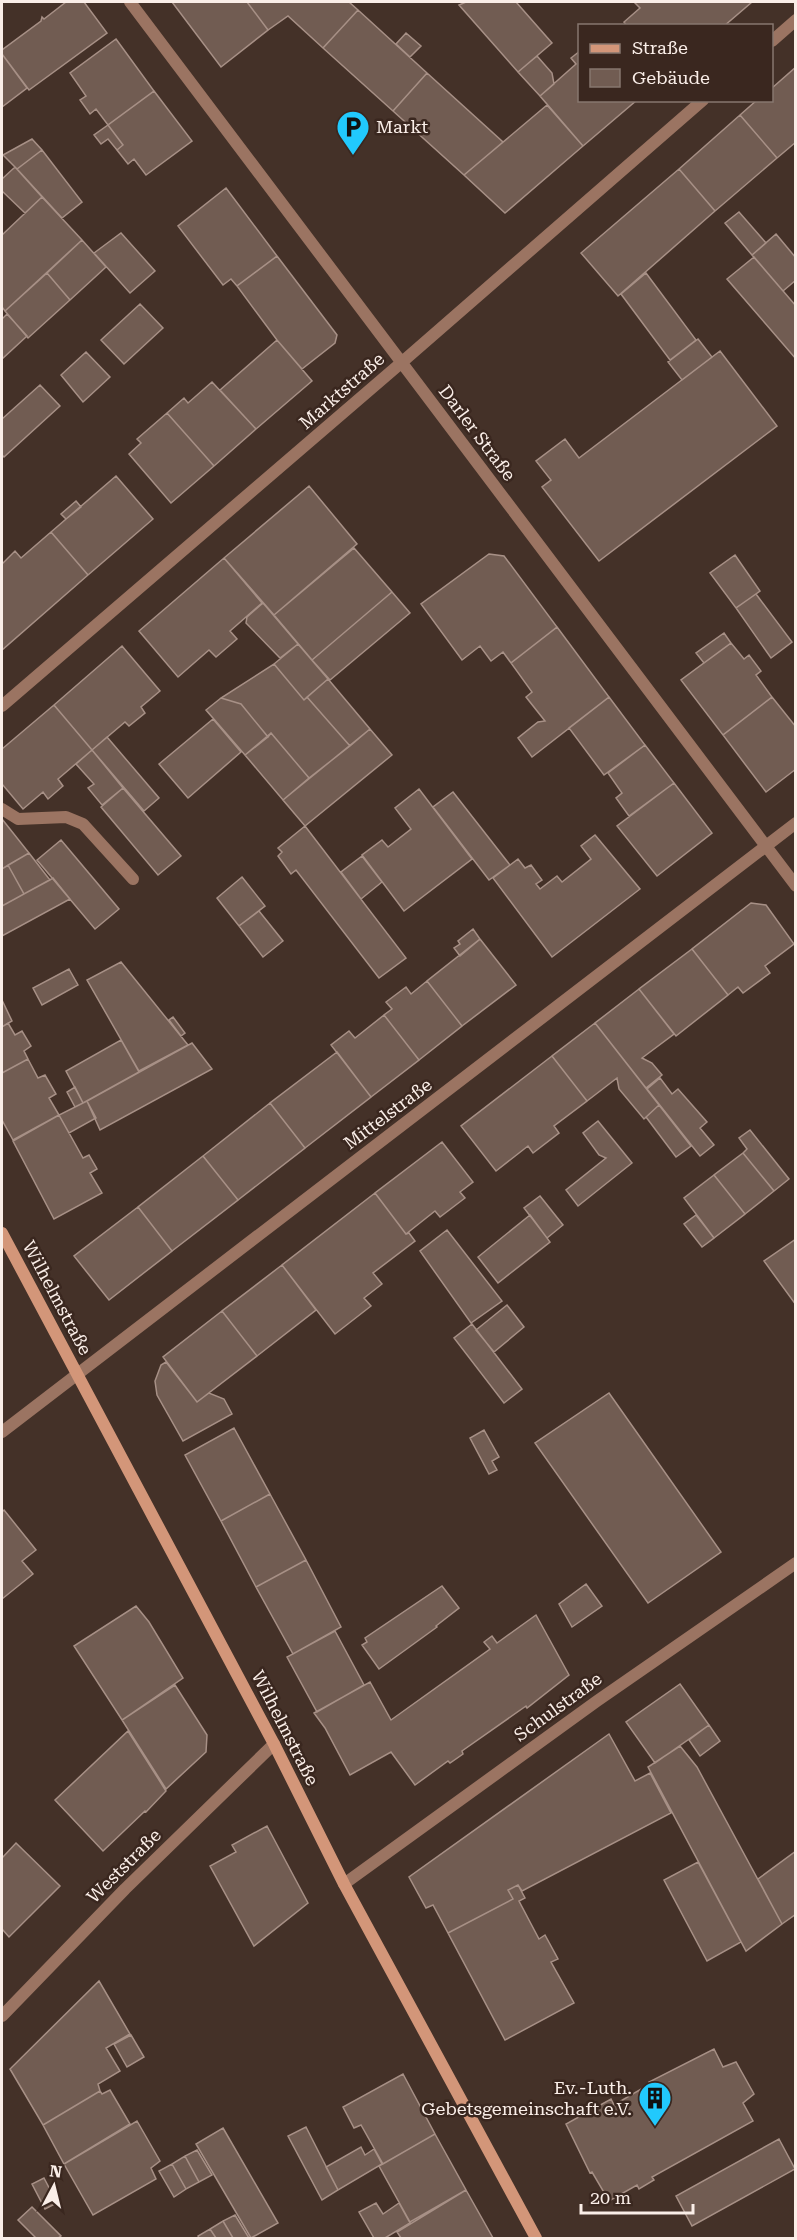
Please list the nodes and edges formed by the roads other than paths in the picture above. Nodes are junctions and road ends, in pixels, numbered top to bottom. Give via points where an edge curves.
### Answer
1 (130, 2) edge
2 (795, 20) edge
3 (773, 39) edge
4 (701, 102) edge
5 (401, 363) junction
6 (2, 706) edge
7 (2, 809) edge
8 (795, 824) edge
9 (767, 846) junction
10 (133, 879) dead end
11 (795, 886) edge
12 (2, 1233) edge
13 (78, 1374) junction
14 (2, 1432) edge
15 (795, 1563) edge
16 (274, 1744) junction
17 (344, 1884) junction
18 (2, 2016) edge
19 (536, 2238) edge

1 - 5 street, Darler Straße
2 - 3 street
4 - 5 street, Marktstraße
5 - 6 street, Marktstraße
5 - 9 street, Darler Straße
7 - 10 street via 18,819 66,817 83,824
8 - 9 street, Mittelstraße
9 - 11 street, Darler Straße
9 - 13 street, Mittelstraße
12 - 13 street, Wilhelmstraße
13 - 14 street, Mittelstraße
13 - 16 street, Wilhelmstraße
15 - 17 street, Schulstraße
16 - 17 street, Wilhelmstraße
16 - 18 street, Weststraße
17 - 19 street, Wilhelmstraße

